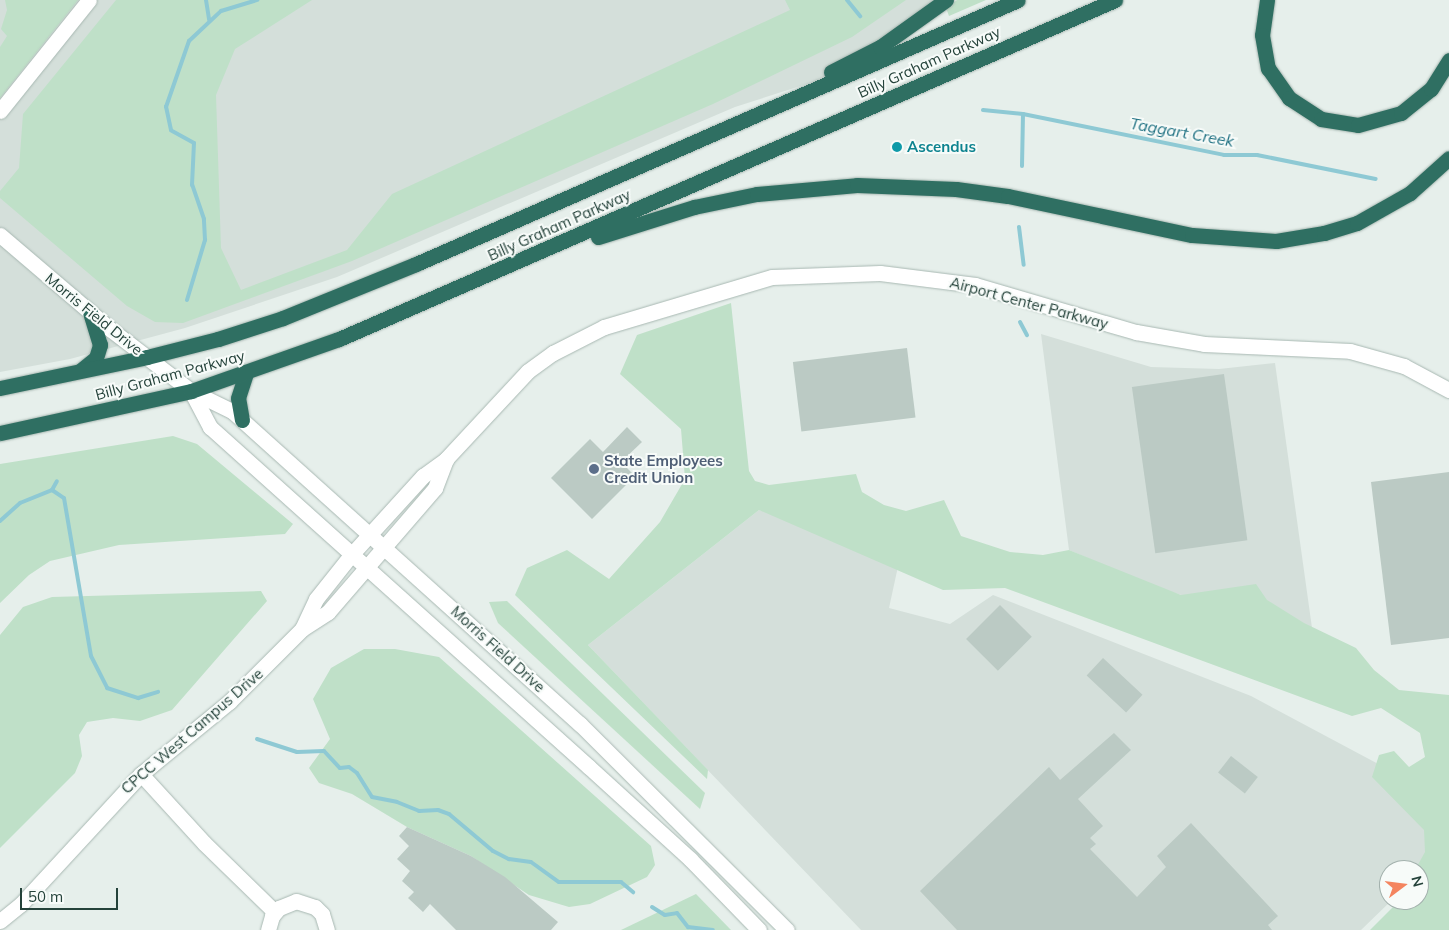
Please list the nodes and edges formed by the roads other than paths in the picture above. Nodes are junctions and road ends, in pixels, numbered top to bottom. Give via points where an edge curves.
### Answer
1 (89, 0) edge
2 (946, 0) edge
3 (1018, 0) edge
4 (1115, 0) edge
5 (1267, 0) edge
6 (1449, 60) edge
7 (0, 111) edge
8 (732, 124) junction
9 (1449, 158) edge
10 (0, 235) edge
11 (525, 260) junction
12 (90, 312) junction
13 (147, 357) junction
14 (246, 373) junction
15 (74, 374) junction
16 (0, 388) edge
17 (1449, 390) edge
18 (190, 391) junction
19 (242, 420) junction
20 (0, 433) edge
21 (446, 459) junction
22 (370, 534) junction
23 (386, 548) junction
24 (351, 555) junction
25 (367, 569) junction
26 (302, 628) junction
27 (141, 774) junction
28 (705, 846) junction
29 (690, 859) junction
30 (275, 912) junction
31 (0, 921) edge
32 (268, 930) edge
33 (327, 930) edge
34 (759, 930) edge
35 (787, 930) edge

1 - 7 street
2 - 8 highway via 880,47
3 - 8 highway, Billy Graham Parkway
4 - 11 highway, Billy Graham Parkway
5 - 6 highway via 1262,35 1268,68 1289,98 1321,119 1358,125 1401,113 1431,89
8 - 13 highway, Billy Graham Parkway via 350,292 218,339
9 - 11 highway via 1410,193 1378,213 1324,233 1276,241 1192,235 1008,196 956,189 858,185 757,194 694,207
10 - 12 street, Morris Field Drive
11 - 14 highway, Billy Graham Parkway via 390,319
12 - 13 street, Morris Field Drive
12 - 15 highway via 100,345 90,366
13 - 15 highway, Billy Graham Parkway
13 - 18 street, Morris Field Drive
14 - 18 highway, Billy Graham Parkway
14 - 19 highway via 238,398
15 - 16 highway, Billy Graham Parkway
17 - 21 street, Airport Center Parkway via 1404,366 1350,351 1204,344 1136,332 975,285 880,273 772,278 639,314 604,327 553,353 528,371 489,409
18 - 19 street, Morris Field Drive via 232,411
18 - 20 highway, Billy Graham Parkway
18 - 24 street, Morris Field Drive via 210,427
19 - 22 street, Morris Field Drive
21 - 22 street, Airport Center Parkway via 423,476
21 - 23 street, Airport Center Parkway via 436,488
22 - 23 street, Morris Field Drive
22 - 24 street, Airport Center Parkway
23 - 25 street, CPCC West Campus Drive
23 - 28 street, Morris Field Drive via 580,724
24 - 25 street, Morris Field Drive
24 - 26 street, CPCC West Campus Drive via 316,599
25 - 26 street, CPCC West Campus Drive via 328,612
25 - 29 street, Morris Field Drive
26 - 27 street, CPCC West Campus Drive via 229,702
27 - 30 street
27 - 31 street, CPCC West Campus Drive via 21,904
28 - 29 street
28 - 35 street, Morris Field Drive
29 - 34 street, Morris Field Drive
30 - 32 street
30 - 33 street via 287,903 306,902 322,914

